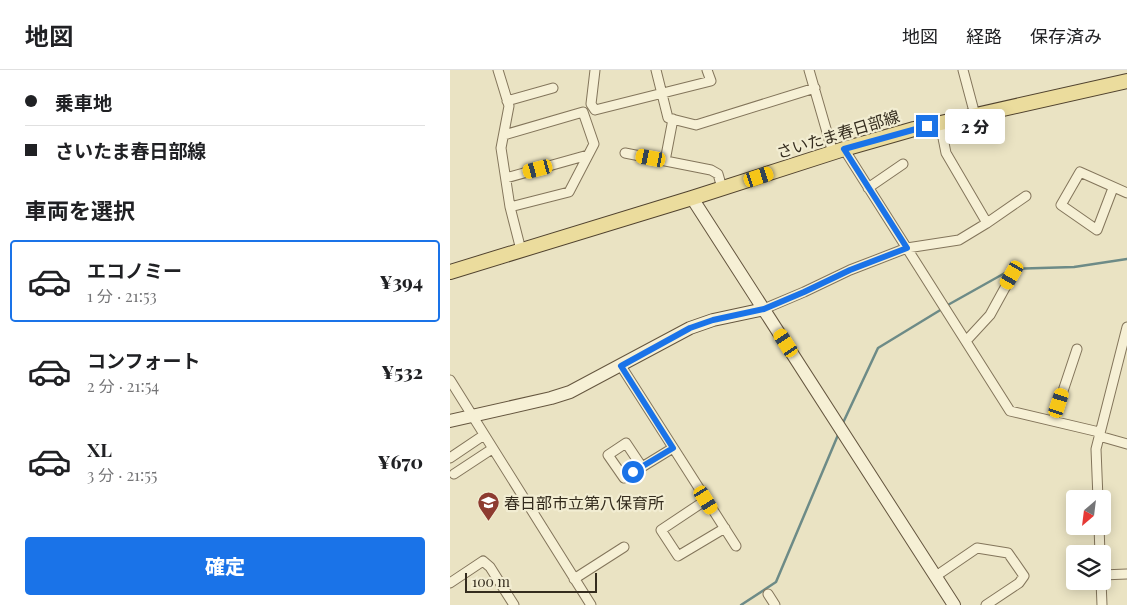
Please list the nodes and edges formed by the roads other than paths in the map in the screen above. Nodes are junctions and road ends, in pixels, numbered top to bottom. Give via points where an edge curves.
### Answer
1 (498, 70) edge
2 (595, 70) edge
3 (656, 70) edge
4 (707, 70) edge
5 (810, 70) edge
6 (963, 70) edge
7 (1127, 81) edge
8 (553, 88) dead end
9 (815, 88) junction
10 (663, 94) junction
11 (507, 101) junction
12 (975, 115) junction
13 (673, 119) junction
14 (940, 123) junction
15 (504, 135) junction
16 (838, 151) junction
17 (625, 153) dead end
18 (588, 155) junction
19 (664, 161) junction
20 (903, 164) dead end
21 (506, 178) junction
22 (722, 188) junction
23 (868, 188) junction
24 (1113, 188) junction
25 (1127, 194) edge
26 (1026, 196) dead end
27 (692, 198) junction
28 (510, 206) junction
29 (987, 223) junction
30 (907, 248) junction
31 (521, 250) junction
32 (450, 272) edge
33 (1012, 275) dead end
34 (764, 309) junction
35 (1127, 326) edge
36 (966, 341) junction
37 (1077, 349) dead end
38 (1123, 361) edge
39 (621, 366) junction
40 (450, 380) edge
41 (472, 416) junction
42 (450, 421) edge
43 (1053, 421) junction
44 (1099, 434) junction
45 (484, 435) junction
46 (1127, 444) edge
47 (492, 448) junction
48 (673, 448) junction
49 (450, 458) edge
50 (642, 467) dead end
51 (454, 474) dead end
52 (1098, 490) edge
53 (706, 500) junction
54 (725, 528) junction
55 (624, 546) dead end
56 (736, 546) dead end
57 (1127, 574) edge
58 (1111, 575) edge
59 (936, 576) junction
60 (574, 579) junction
61 (450, 583) edge
62 (1101, 590) edge
63 (768, 594) dead end
64 (514, 605) edge
65 (591, 605) edge
66 (775, 605) edge
67 (954, 605) edge
68 (986, 605) edge
69 (1102, 605) edge

1 - 11 street
2 - 10 street via 591,104 595,110
3 - 10 street
4 - 10 street via 711,81
5 - 9 street
6 - 12 street
7 - 12 main road, さいたま春日部線
8 - 11 street
9 - 13 street via 696,125
9 - 16 street
10 - 13 street via 668,118
11 - 15 street
12 - 14 main road, さいたま春日部線
13 - 19 street
14 - 16 main road, さいたま春日部線
14 - 29 street via 946,153
15 - 18 street via 583,112 594,144
15 - 21 street via 501,148
16 - 22 main road, さいたま春日部線
16 - 23 street
17 - 19 street
18 - 21 street
18 - 28 street via 569,192
19 - 22 street via 711,170 718,174
20 - 23 street
21 - 28 street
22 - 27 main road, さいたま春日部線
23 - 30 street
24 - 24 street via 1080,172 1061,204 1097,230
24 - 25 street
26 - 29 street
27 - 31 main road, さいたま春日部線
27 - 34 street
28 - 31 street
29 - 30 street via 958,240
30 - 34 street
30 - 36 street
31 - 32 main road, さいたま春日部線
33 - 36 street via 990,315
34 - 39 street via 690,328
34 - 59 street
35 - 38 street
36 - 43 street via 1010,411
37 - 43 street
38 - 44 street
39 - 41 street via 570,392
39 - 48 street
40 - 41 street
41 - 42 street
41 - 45 street
43 - 44 street
44 - 46 street
44 - 52 street via 1096,449
45 - 47 street
45 - 49 street
47 - 51 street
47 - 60 street
48 - 50 street
48 - 53 street
53 - 54 street
53 - 54 street via 661,530 678,556
54 - 56 street
55 - 60 street
57 - 58 street
59 - 67 street
59 - 68 street via 977,548 1008,553 1024,576 1019,584
60 - 65 street
61 - 64 street via 483,561
62 - 69 street
63 - 66 street

